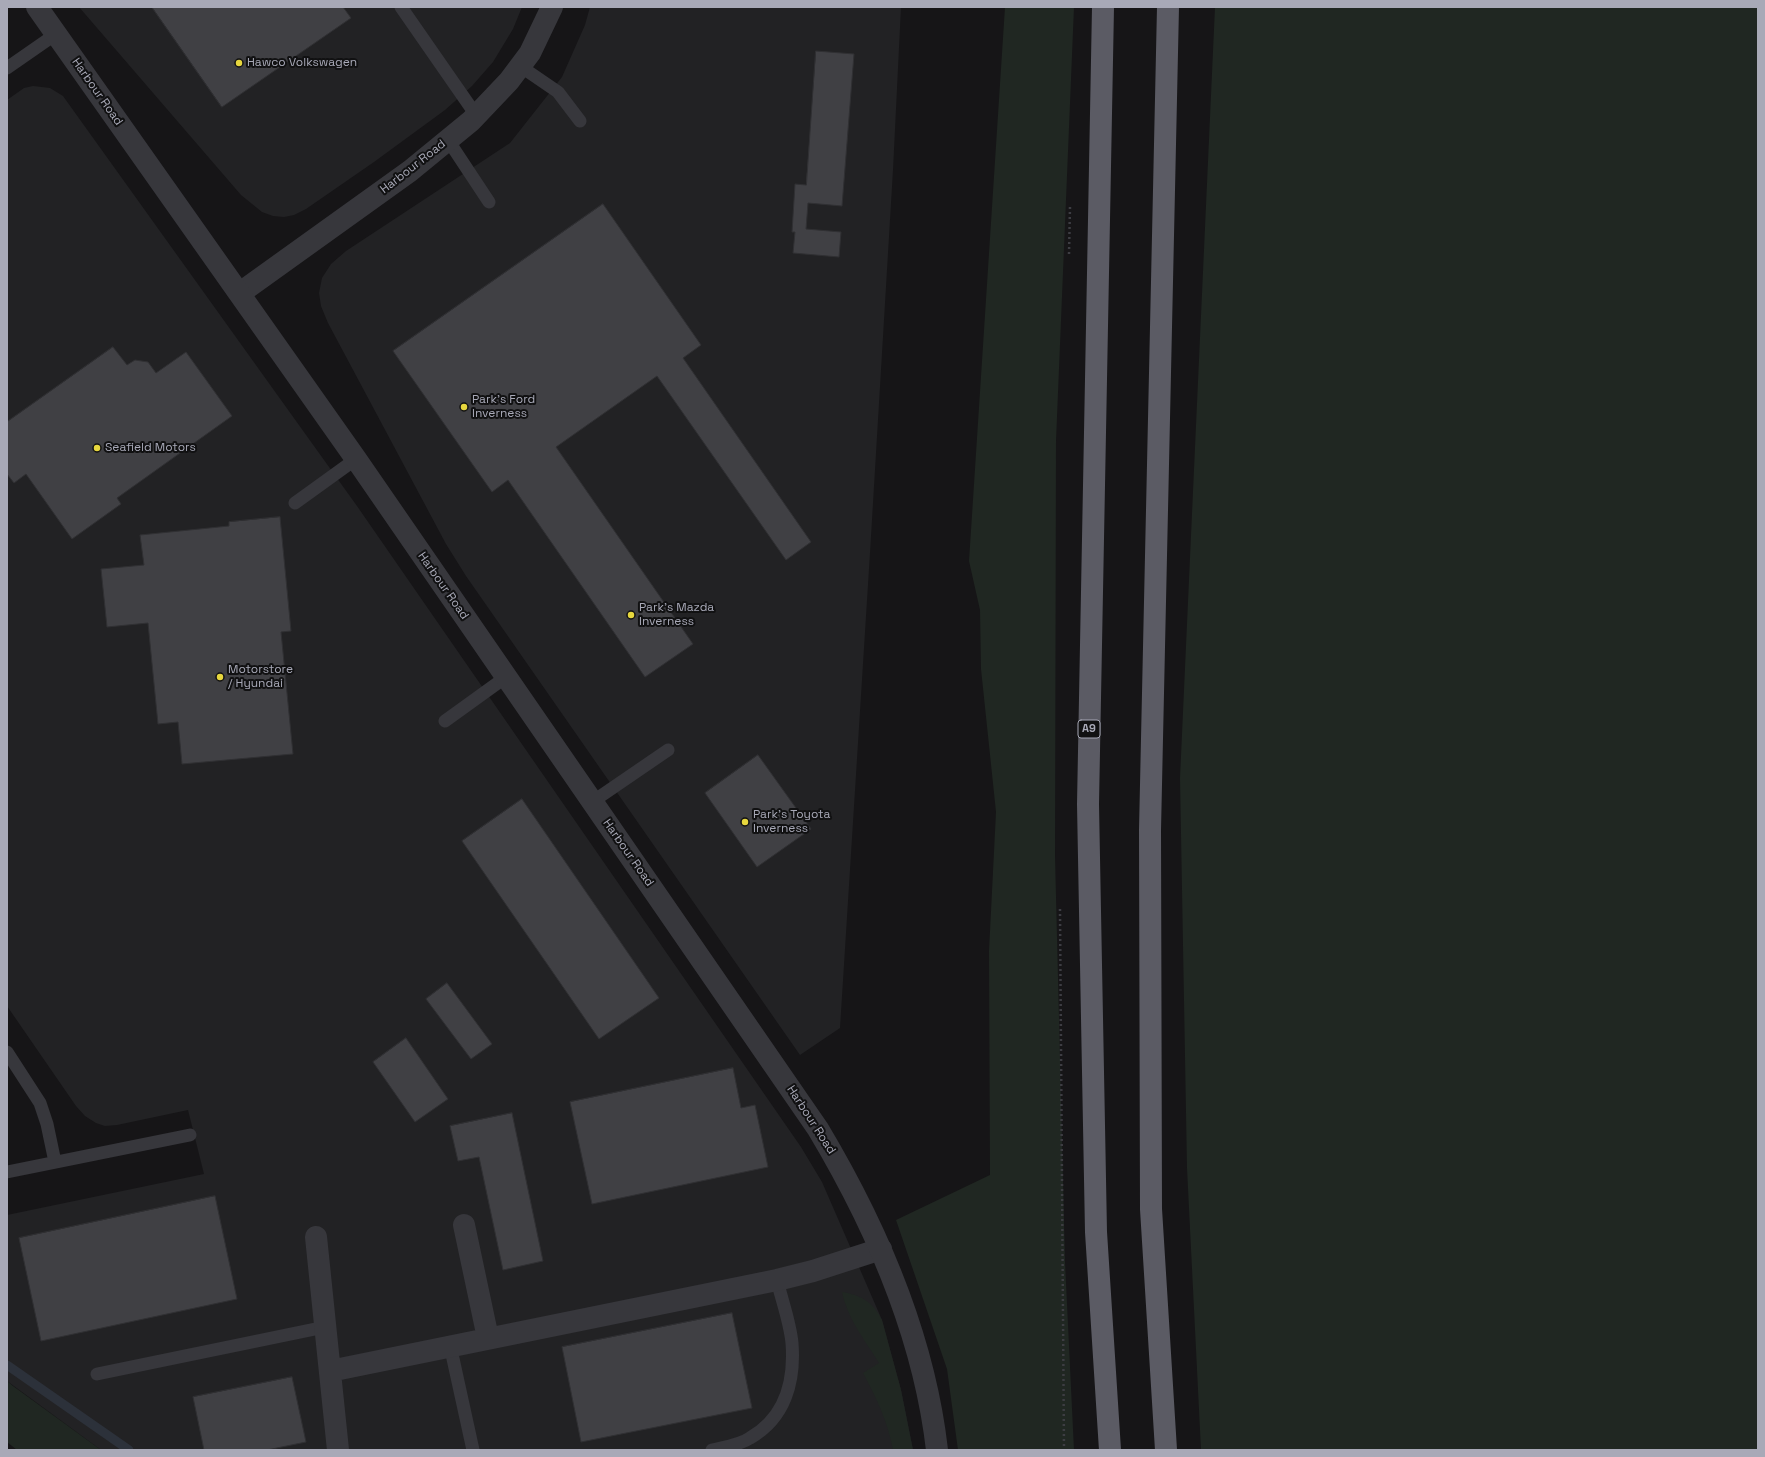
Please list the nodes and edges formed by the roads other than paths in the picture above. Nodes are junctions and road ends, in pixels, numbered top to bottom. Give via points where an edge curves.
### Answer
1 (37, 7) edge
2 (400, 7) edge
3 (552, 7) edge
4 (1103, 7) edge
5 (1168, 7) edge
6 (56, 34) junction
7 (520, 66) junction
8 (7, 68) edge
9 (476, 116) junction
10 (580, 121) dead end
11 (448, 140) junction
12 (489, 202) dead end
13 (240, 293) junction
14 (356, 459) junction
15 (295, 503) dead end
16 (506, 677) junction
17 (445, 720) dead end
18 (668, 750) dead end
19 (592, 802) junction
20 (7, 1052) edge
21 (190, 1134) dead end
22 (55, 1162) junction
23 (7, 1172) edge
24 (464, 1225) dead end
25 (316, 1237) dead end
26 (881, 1249) junction
27 (777, 1280) junction
28 (325, 1327) junction
29 (488, 1338) junction
30 (450, 1346) junction
31 (330, 1371) junction
32 (97, 1374) dead end
33 (338, 1450) edge
34 (473, 1450) edge
35 (712, 1450) edge
36 (937, 1450) edge
37 (1110, 1450) edge
38 (1166, 1450) edge

1 - 6 street, Harbour Road
2 - 9 lane
3 - 7 street, Harbour Road via 530,53
4 - 37 highway, A9 via 1088,804 1096,1232
5 - 38 highway via 1150,830 1151,1210
6 - 8 lane
6 - 13 street, Harbour Road
7 - 9 street, Harbour Road
7 - 10 lane via 558,92
9 - 11 street, Harbour Road
11 - 12 lane
11 - 13 street, Harbour Road via 410,171
13 - 14 street, Harbour Road
14 - 15 lane
14 - 16 street, Harbour Road
16 - 17 lane
16 - 19 street, Harbour Road
18 - 19 lane
19 - 26 street, Harbour Road via 818,1129 842,1169
20 - 22 lane via 40,1103
21 - 22 lane
22 - 23 lane
24 - 29 street
25 - 28 street
26 - 27 street
26 - 36 street, Harbour Road via 900,1296 914,1342
27 - 29 street
27 - 35 lane via 792,1342 789,1388 772,1421 763,1429 749,1439
28 - 31 street
28 - 32 lane
29 - 30 street
30 - 31 street
30 - 34 lane
31 - 33 street

